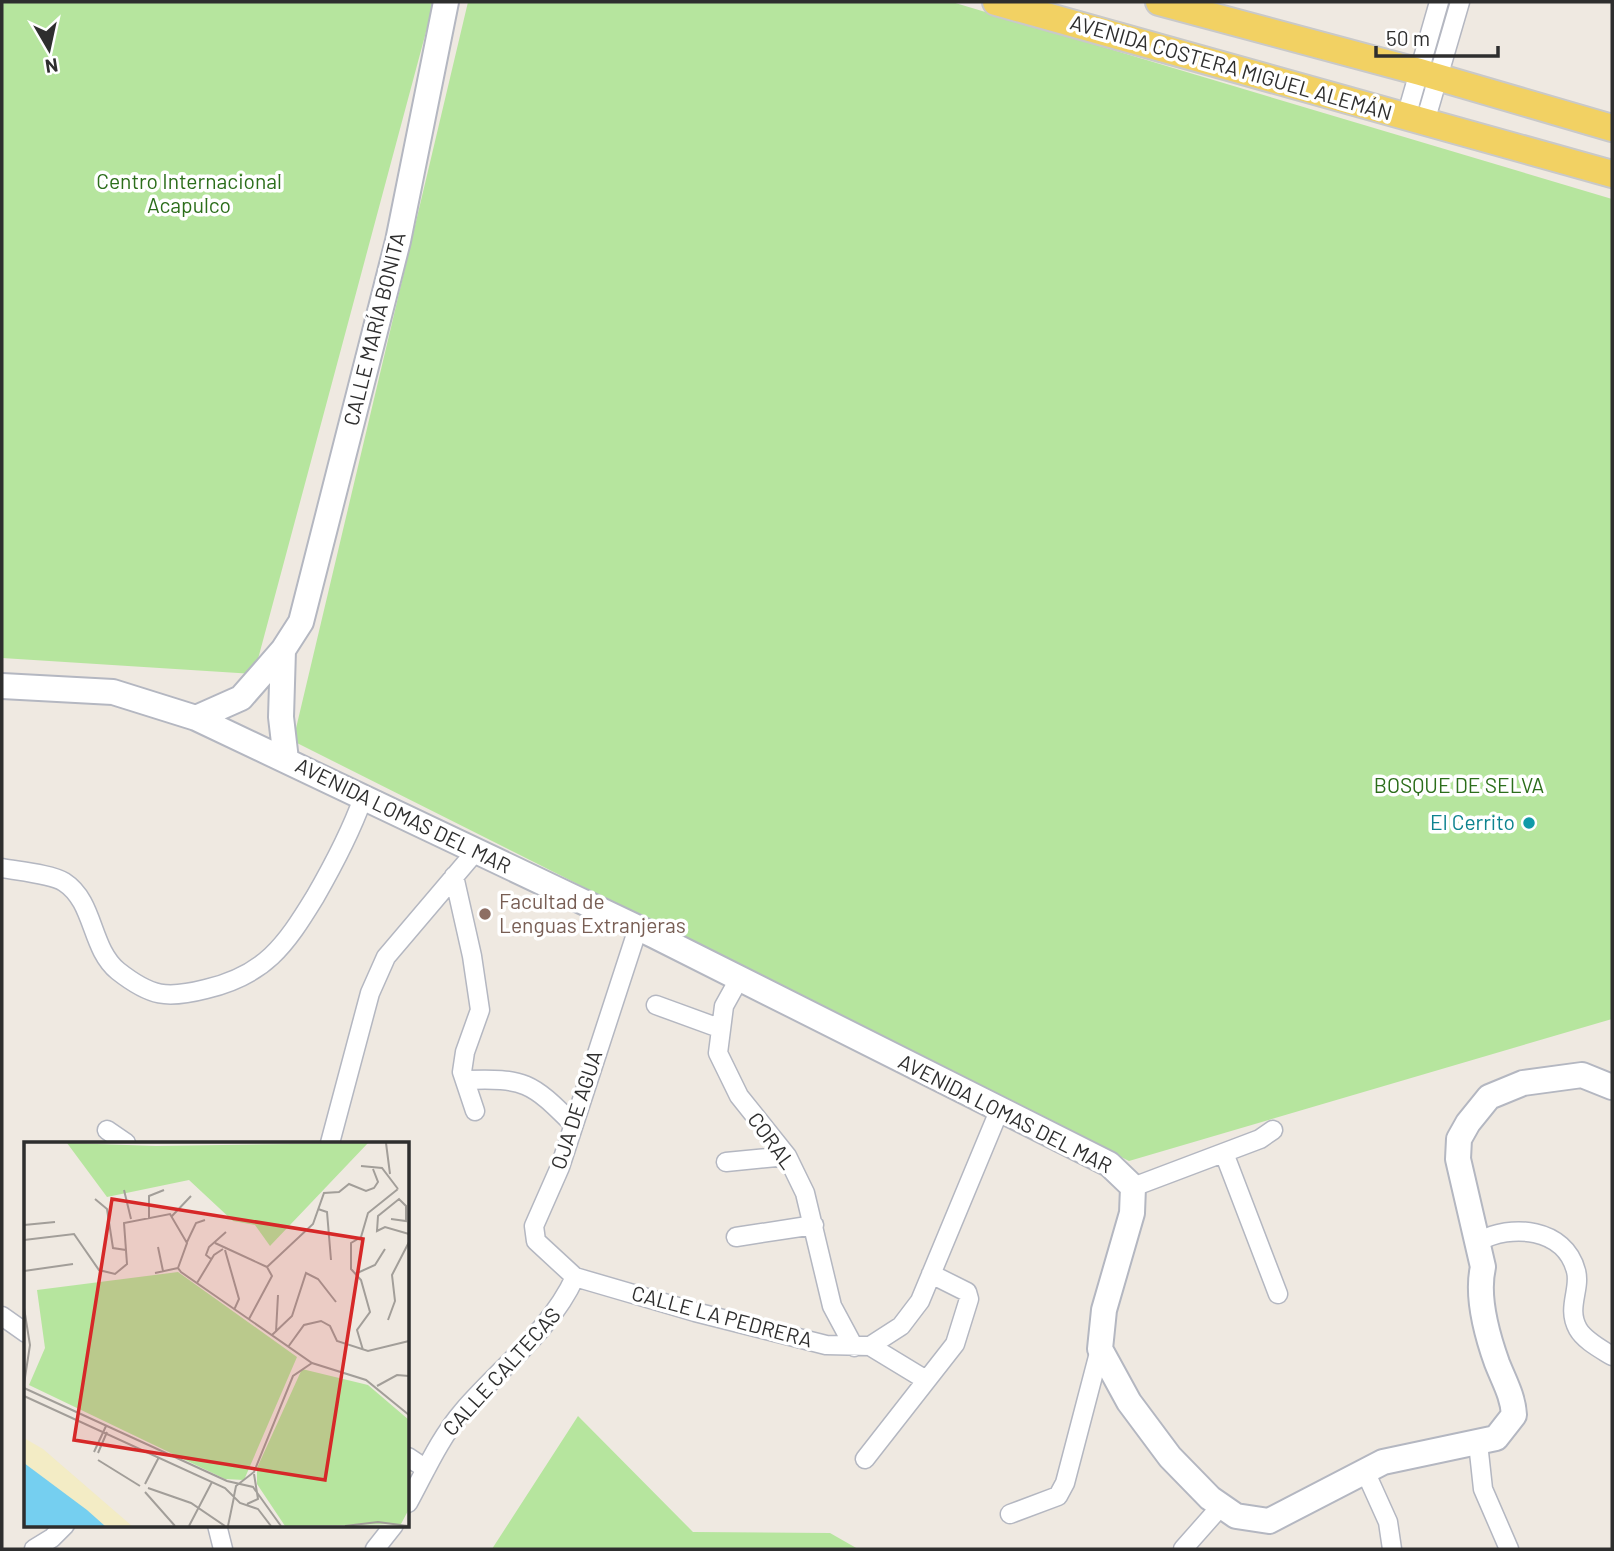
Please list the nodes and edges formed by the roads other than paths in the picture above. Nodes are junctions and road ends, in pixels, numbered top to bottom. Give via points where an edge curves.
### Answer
1 (446, 2) edge
2 (996, 2) edge
3 (1159, 2) edge
4 (1439, 2) edge
5 (1460, 2) edge
6 (1428, 75) junction
7 (1415, 120) junction
8 (1612, 128) edge
9 (1612, 174) edge
10 (283, 650) junction
11 (2, 687) edge
12 (196, 718) junction
13 (286, 760) junction
14 (363, 797) junction
15 (476, 850) junction
16 (2, 868) edge
17 (454, 876) junction
18 (638, 928) junction
19 (739, 979) junction
20 (656, 1005) dead end
21 (719, 1028) junction
22 (465, 1080) junction
23 (1612, 1087) edge
24 (475, 1111) dead end
25 (999, 1111) junction
26 (573, 1124) junction
27 (107, 1130) dead end
28 (1273, 1130) dead end
29 (125, 1142) edge
30 (330, 1142) edge
31 (1224, 1153) junction
32 (787, 1156) junction
33 (726, 1162) dead end
34 (1133, 1186) junction
35 (814, 1225) junction
36 (736, 1237) dead end
37 (1478, 1242) junction
38 (931, 1274) junction
39 (575, 1276) junction
40 (1278, 1294) dead end
41 (862, 1346) junction
42 (1100, 1349) junction
43 (1612, 1356) edge
44 (926, 1380) junction
45 (1478, 1443) junction
46 (410, 1458) edge
47 (865, 1459) dead end
48 (426, 1469) junction
49 (1365, 1471) junction
50 (410, 1499) edge
51 (1221, 1506) junction
52 (1010, 1514) dead end
53 (64, 1526) edge
54 (217, 1526) edge
55 (393, 1526) edge
56 (34, 1549) edge
57 (223, 1549) edge
58 (374, 1549) edge
59 (1183, 1549) edge
60 (1392, 1549) edge
61 (1509, 1549) edge

1 - 10 main road, CALLE MARÍA BONITA via 391,266 301,622
2 - 7 main road, AVENIDA COSTERA MIGUEL ALEMÁN
3 - 6 main road, AVENIDA COSTERA MIGUEL ALEMÁN
4 - 6 street
5 - 6 street
6 - 7 street
6 - 8 main road, AVENIDA COSTERA MIGUEL ALEMÁN
7 - 9 main road, AVENIDA COSTERA MIGUEL ALEMÁN
10 - 12 main road, CALLE MARÍA BONITA via 241,698
10 - 13 main road via 281,717
11 - 12 main road, AVENIDA LOMAS DEL MAR via 113,692
12 - 13 main road, AVENIDA LOMAS DEL MAR
13 - 14 main road, AVENIDA LOMAS DEL MAR
14 - 15 main road, AVENIDA LOMAS DEL MAR
14 - 16 street via 334,868 281,950 234,983 183,995 159,996 119,971 105,957 79,897 62,881
15 - 17 street
15 - 18 main road, AVENIDA LOMAS DEL MAR
17 - 22 street via 480,1010 465,1052
17 - 30 street via 386,957 370,993
18 - 19 main road, AVENIDA LOMAS DEL MAR
18 - 26 street, OJA DE AGUA
19 - 21 street, CORAL via 724,1006
19 - 25 main road, AVENIDA LOMAS DEL MAR
20 - 21 street
21 - 32 street, CORAL via 718,1053 725,1072 739,1097
22 - 24 street
22 - 26 street via 505,1079 539,1090
23 - 37 main road via 1582,1075 1523,1083 1489,1097 1459,1139 1458,1159
25 - 34 main road, AVENIDA LOMAS DEL MAR via 1109,1164
25 - 38 street
26 - 39 street, OJA DE AGUA via 534,1226 536,1241
27 - 29 street
28 - 31 street
31 - 34 street
31 - 40 street
32 - 33 street
32 - 35 street, CORAL
34 - 42 main road, AVENIDA LOMAS DEL MAR via 1132,1213 1104,1310
35 - 36 street
35 - 41 street, CORAL via 832,1306
37 - 43 street via 1494,1233 1525,1230 1563,1246 1577,1273 1572,1304 1578,1330
37 - 45 main road via 1487,1327 1514,1415 1496,1438
38 - 41 street via 920,1301 901,1326
38 - 44 street via 963,1287 969,1299 955,1344
39 - 41 street, CALLE LA PEDRERA via 826,1345
39 - 48 street, CALLE CALTECAS via 563,1303 462,1412
41 - 44 street
42 - 51 main road via 1129,1402 1170,1457
42 - 52 street via 1058,1496
44 - 47 street
45 - 49 main road via 1383,1462
45 - 61 street via 1483,1489
46 - 48 street
48 - 50 street, CALLE CALTECAS
49 - 51 main road via 1269,1521 1237,1516
49 - 60 street via 1388,1522
51 - 59 street
53 - 56 street
54 - 57 street
55 - 58 street

